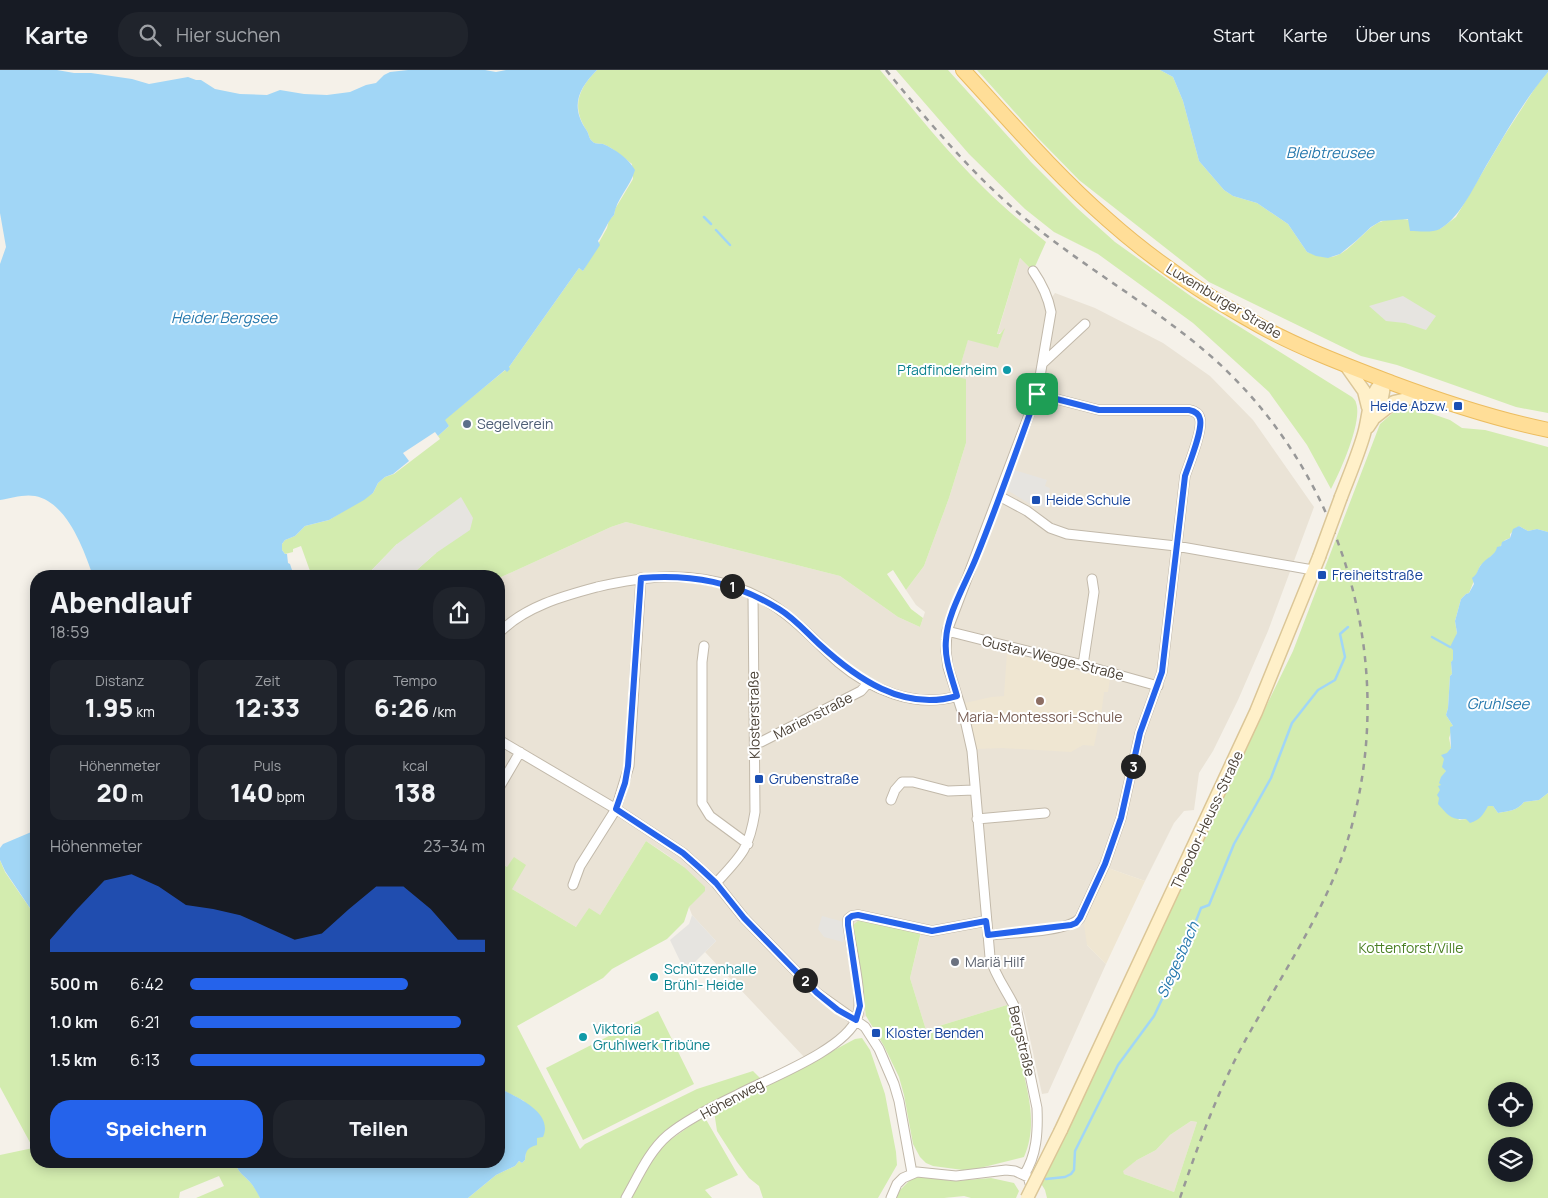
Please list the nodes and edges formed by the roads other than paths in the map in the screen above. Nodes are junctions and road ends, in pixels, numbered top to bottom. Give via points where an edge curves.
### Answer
1 (963, 70) edge
2 (1034, 271) dead end
3 (1085, 324) dead end
4 (1043, 363) junction
5 (1347, 366) junction
6 (1384, 380) junction
7 (1037, 394) junction
8 (1424, 395) junction
9 (1371, 412) junction
10 (1548, 430) edge
11 (1000, 496) junction
12 (1176, 546) junction
13 (1313, 570) junction
14 (641, 578) junction
15 (1092, 579) dead end
16 (753, 595) junction
17 (505, 628) edge
18 (947, 631) junction
19 (704, 646) dead end
20 (1083, 665) junction
21 (868, 683) junction
22 (1158, 686) junction
23 (957, 696) junction
24 (505, 743) edge
25 (755, 743) junction
26 (520, 752) junction
27 (505, 778) edge
28 (974, 790) junction
29 (892, 800) dead end
30 (616, 809) junction
31 (1045, 813) dead end
32 (977, 819) junction
33 (748, 844) junction
34 (716, 883) junction
35 (573, 885) dead end
36 (986, 921) junction
37 (988, 935) junction
38 (856, 1020) junction
39 (912, 1173) junction
40 (1024, 1175) junction
41 (626, 1198) edge
42 (891, 1198) edge
43 (1027, 1198) edge
44 (1034, 1198) edge

1 - 5 main road, Luxemburger Straße via 1072,187 1153,257 1261,326
2 - 4 street, Bergstraße via 1049,300 1051,312
3 - 4 street
4 - 7 street, Bergstraße
5 - 6 main road, Luxemburger Straße
5 - 9 main road via 1364,391
6 - 8 main road, Luxemburger Straße
6 - 9 main road, Theodor-Heuss-Straße via 1374,392
7 - 11 street, Bergstraße
7 - 12 street via 1099,410 1196,412 1200,422 1185,476
8 - 9 main road
8 - 10 main road, Luxemburger Straße
9 - 13 main road, Theodor-Heuss-Straße, bridge
11 - 12 street via 1050,528 1067,534
11 - 18 street, Bergstraße
12 - 13 street
12 - 22 street
13 - 43 main road, Theodor-Heuss-Straße, bridge via 1256,712 1210,814
14 - 16 street via 682,576 712,580
14 - 17 street via 568,595 520,616
14 - 30 street via 628,766
15 - 20 street via 1094,592
16 - 21 street via 790,617 839,662
16 - 25 street, Klosterstraße
18 - 20 street, Gustav-Wegge-Straße
18 - 23 street, Bergstraße via 947,659
19 - 33 street via 702,803 710,816
20 - 22 street, Gustav-Wegge-Straße
21 - 23 street via 909,698 945,700
21 - 25 street, Marienstraße via 861,691
22 - 37 street via 1140,733 1121,818 1080,918 1076,923 1060,928
23 - 28 street, Bergstraße via 972,751
24 - 26 street
25 - 33 street, Klosterstraße via 755,812
26 - 27 street
26 - 30 street
28 - 29 street via 948,791 902,782
28 - 32 street, Bergstraße
30 - 34 street via 683,853
30 - 35 street via 580,866
31 - 32 street
32 - 36 street, Bergstraße
33 - 34 street, Klosterstraße
34 - 38 street via 744,918 817,993
36 - 37 street, Bergstraße
36 - 38 street via 932,931 858,915 848,919 860,1006
37 - 40 street, Bergstraße via 992,966 1010,996 1020,1023 1037,1108 1034,1156
38 - 39 street via 872,1036 888,1066 899,1101
38 - 41 street, Höhenweg via 827,1049 736,1095 668,1135
39 - 40 street via 956,1176 1006,1170
39 - 42 street via 903,1178
40 - 44 street via 1028,1177

